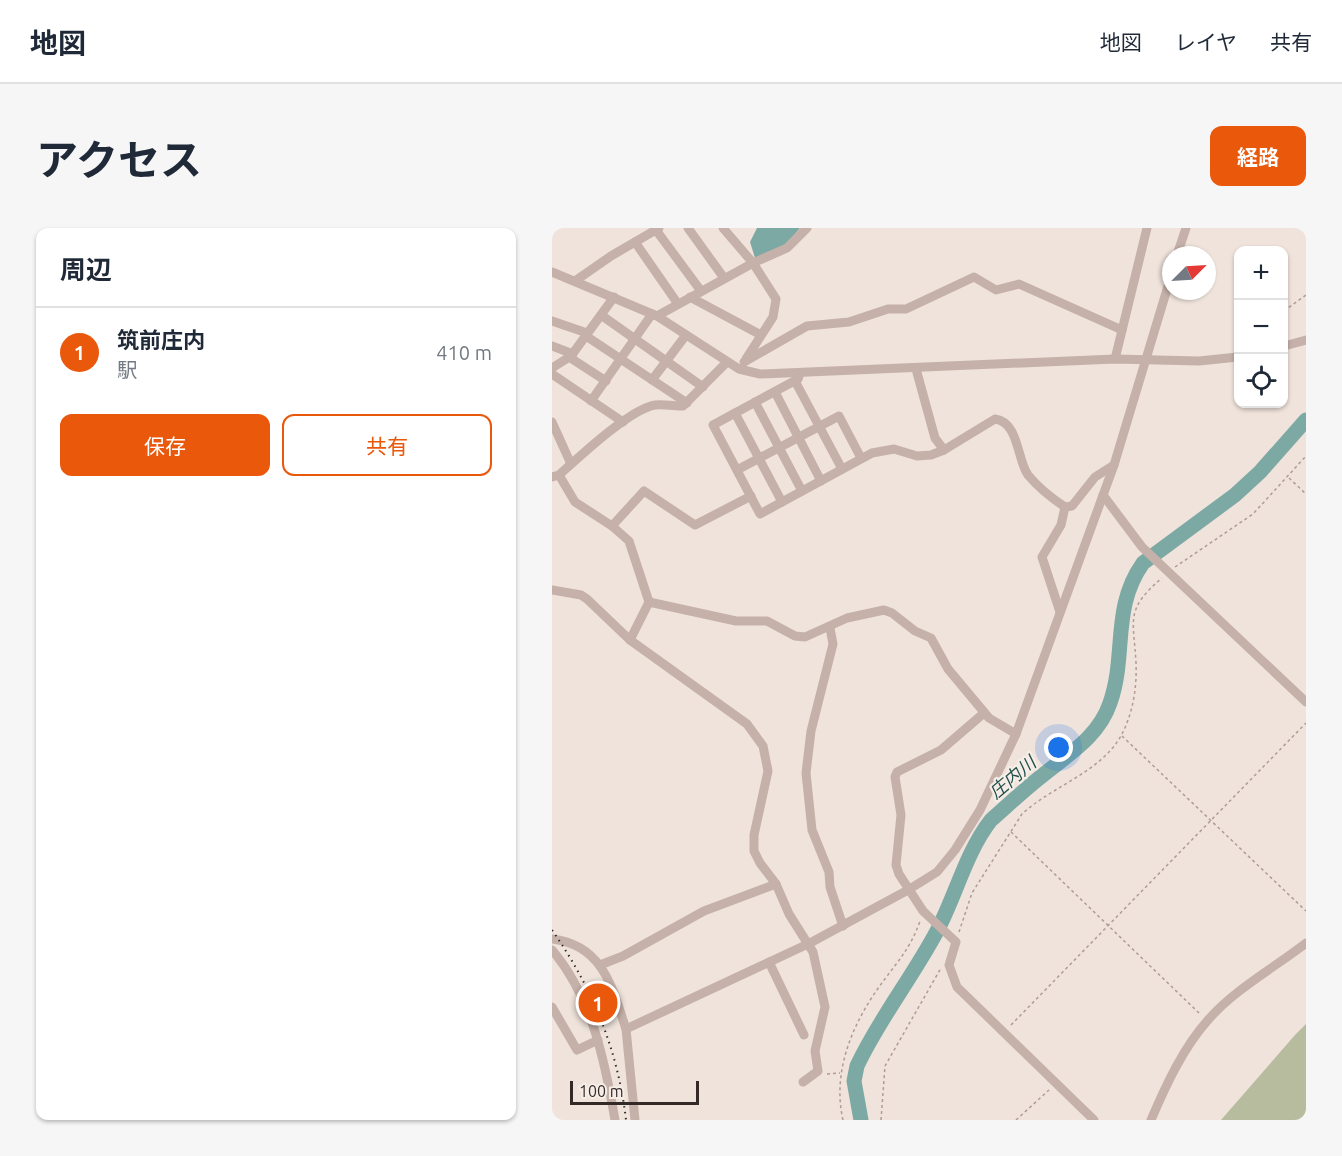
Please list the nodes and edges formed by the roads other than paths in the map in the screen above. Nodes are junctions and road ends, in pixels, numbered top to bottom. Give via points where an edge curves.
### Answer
1 (688, 228) edge
2 (723, 228) edge
3 (807, 228) edge
4 (1148, 228) edge
5 (658, 229) edge
6 (1182, 229) edge
7 (635, 242) junction
8 (1179, 246) edge
9 (753, 263) junction
10 (552, 272) edge
11 (724, 278) junction
12 (575, 281) junction
13 (700, 291) junction
14 (614, 297) junction
15 (690, 297) junction
16 (1164, 300) edge
17 (678, 304) junction
18 (601, 315) junction
19 (654, 315) junction
20 (552, 321) edge
21 (1122, 330) junction
22 (586, 335) junction
23 (686, 335) junction
24 (761, 335) junction
25 (635, 339) junction
26 (1306, 340) edge
27 (1288, 345) edge
28 (552, 346) edge
29 (571, 355) junction
30 (1234, 358) edge
31 (1115, 359) junction
32 (622, 360) junction
33 (1145, 360) junction
34 (667, 362) junction
35 (727, 362) junction
36 (742, 366) junction
37 (552, 368) edge
38 (916, 369) junction
39 (552, 374) edge
40 (798, 377) junction
41 (606, 381) junction
42 (652, 381) junction
43 (703, 387) junction
44 (775, 392) junction
45 (591, 401) junction
46 (755, 402) junction
47 (687, 403) junction
48 (735, 413) junction
49 (552, 422) edge
50 (622, 422) junction
51 (820, 426) junction
52 (799, 437) junction
53 (557, 445) edge
54 (779, 448) junction
55 (944, 450) junction
56 (759, 458) junction
57 (861, 458) junction
58 (571, 464) junction
59 (1114, 465) junction
60 (842, 469) junction
61 (737, 470) junction
62 (555, 476) edge
63 (821, 481) junction
64 (802, 491) junction
65 (1103, 495) junction
66 (751, 496) junction
67 (782, 502) junction
68 (1065, 507) junction
69 (612, 526) junction
70 (552, 590) edge
71 (649, 602) junction
72 (1060, 613) junction
73 (830, 628) junction
74 (630, 640) junction
75 (1306, 702) edge
76 (984, 712) junction
77 (1016, 734) junction
78 (776, 884) junction
79 (908, 890) junction
80 (843, 926) junction
81 (552, 939) edge
82 (810, 943) junction
83 (1306, 943) edge
84 (552, 951) edge
85 (769, 962) junction
86 (600, 965) junction
87 (552, 1007) edge
88 (626, 1029) junction
89 (804, 1035) dead end
90 (598, 1040) junction
91 (803, 1082) dead end
92 (615, 1120) edge
93 (635, 1120) edge
94 (1095, 1120) edge
95 (1151, 1120) edge

1 - 11 street
2 - 9 street
3 - 9 street via 787,248
4 - 21 street
5 - 7 street
5 - 13 street
6 - 8 street
7 - 12 street
7 - 17 street
9 - 11 street
9 - 24 street via 776,299 773,317
10 - 12 street
11 - 13 street
12 - 14 street
13 - 15 street
14 - 18 street
14 - 19 street
15 - 17 street
15 - 24 street
16 - 33 street
17 - 19 street
18 - 22 street
18 - 25 street
19 - 23 street
19 - 25 street
20 - 22 street
21 - 31 street
21 - 36 street via 1019,284 996,290 974,277 906,309 888,309 849,322 807,326
22 - 29 street
22 - 32 street
23 - 34 street
23 - 35 street
24 - 36 street
25 - 32 street
25 - 34 street
26 - 27 street
28 - 29 street
29 - 37 street
29 - 41 street
30 - 33 street
31 - 33 street
31 - 38 street
32 - 41 street
32 - 42 street
33 - 59 street
34 - 42 street
34 - 43 street
35 - 36 street
35 - 43 street
36 - 40 street via 760,374
38 - 40 street
38 - 55 street via 935,438
39 - 45 street
40 - 44 street
40 - 51 street
41 - 45 street
42 - 47 street
43 - 47 street
44 - 46 street
44 - 52 street
45 - 50 street
46 - 48 street
46 - 54 street
47 - 50 street via 655,405
48 - 56 street
48 - 61 street via 713,425
49 - 53 street
50 - 58 street
51 - 52 street
51 - 57 street via 839,416
51 - 60 street
52 - 54 street
52 - 63 street
53 - 58 street
54 - 56 street
54 - 64 street
55 - 57 street via 917,456 894,448
55 - 68 street via 995,419 1000,420 1016,441 1027,474
56 - 61 street
56 - 67 street
57 - 60 street
58 - 62 street
59 - 65 street
59 - 68 street via 1095,477 1071,506
60 - 63 street
61 - 66 street
62 - 69 street via 575,502
63 - 64 street
64 - 67 street
65 - 72 street
65 - 75 street via 1142,547
66 - 67 street via 760,514
66 - 69 street via 695,525 644,491
68 - 72 street via 1061,525 1042,557
69 - 71 street via 629,541
70 - 74 street via 581,595
71 - 73 street via 736,621 767,621 804,638
71 - 74 street
72 - 77 street
73 - 76 street via 848,618 884,610 892,613 931,638 948,669
73 - 80 street via 833,644 811,731 806,773 812,830 829,872
74 - 78 street via 747,724 763,746 768,771 754,851
76 - 77 street
76 - 79 street via 940,750 897,772 901,815 896,865
77 - 79 street via 980,810 955,850 937,873
78 - 82 street via 789,914
78 - 86 street via 704,911
79 - 80 street
79 - 94 street via 923,911 955,939 949,964 957,987
80 - 82 street
81 - 86 street via 585,949
82 - 85 street
82 - 91 street via 825,1007 814,1051 818,1071
83 - 95 street via 1208,1020 1169,1078
84 - 90 street via 580,995
85 - 88 street
85 - 89 street
86 - 88 street
87 - 90 street via 578,1050
88 - 93 street
90 - 92 street

